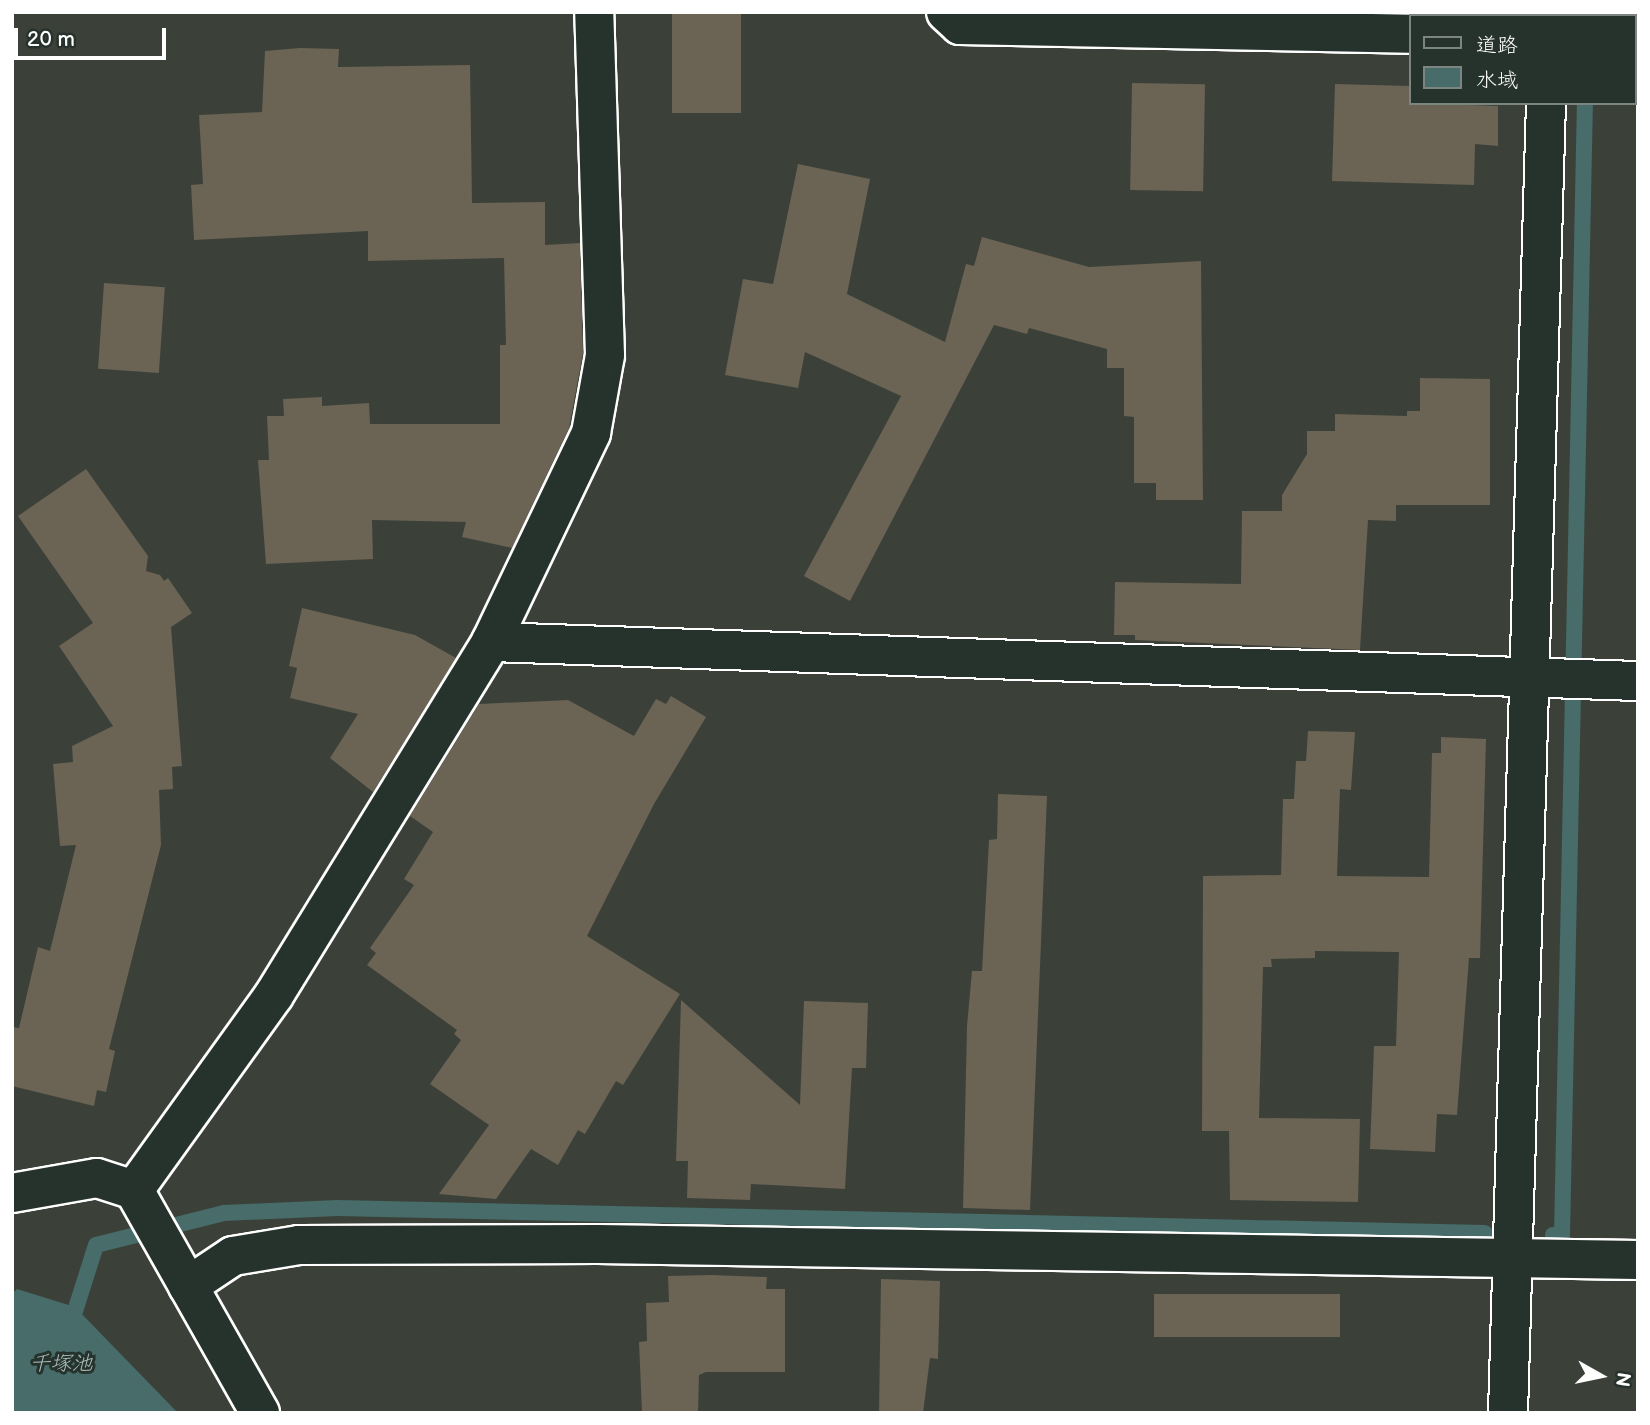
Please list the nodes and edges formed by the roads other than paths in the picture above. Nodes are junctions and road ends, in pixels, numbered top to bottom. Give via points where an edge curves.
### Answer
1 (594, 12) edge
2 (946, 12) edge
3 (1408, 34) edge
4 (1546, 105) edge
5 (491, 642) junction
6 (1561, 678) junction
7 (1638, 681) edge
8 (12, 1193) edge
9 (149, 1217) junction
10 (1512, 1257) junction
11 (1638, 1260) edge
12 (188, 1286) junction
13 (260, 1413) edge
14 (1508, 1413) edge

1 - 5 street via 605,355 601,390 591,433
2 - 3 street via 960,25
4 - 6 street
5 - 6 street
5 - 9 street via 274,995
6 - 7 street
6 - 10 street
8 - 9 street via 97,1178
9 - 12 street
10 - 11 street
10 - 12 street via 598,1244 299,1245 233,1256
10 - 14 street
12 - 13 street

